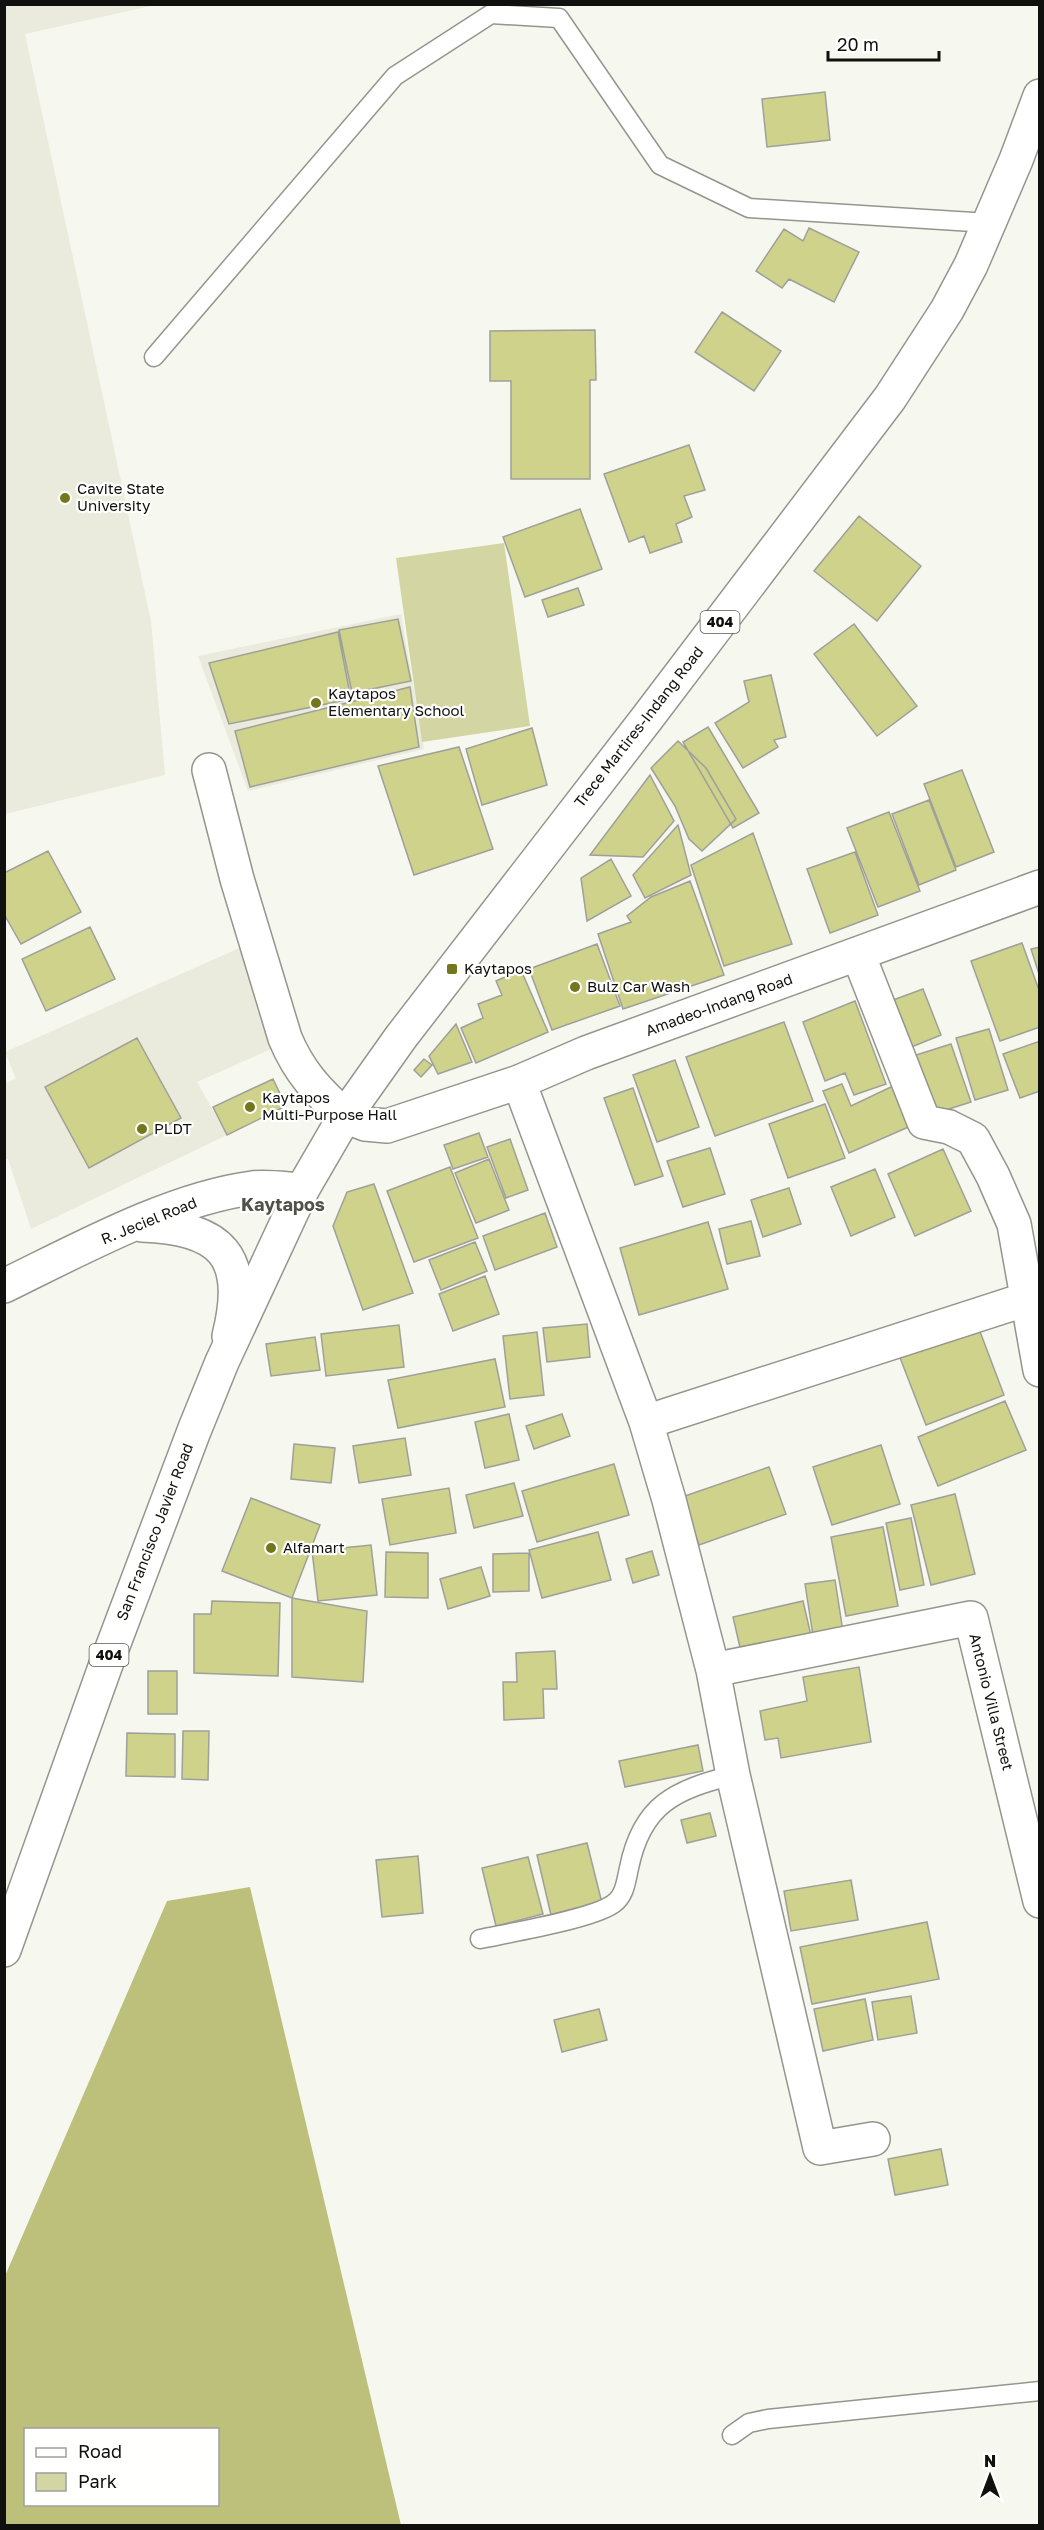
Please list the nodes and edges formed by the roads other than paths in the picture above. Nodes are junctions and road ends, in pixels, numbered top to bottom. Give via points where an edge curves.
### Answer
1 (1040, 96) edge
2 (989, 223) junction
3 (154, 357) dead end
4 (209, 770) dead end
5 (1040, 887) edge
6 (858, 954) junction
7 (519, 1082) junction
8 (345, 1116) junction
9 (302, 1190) junction
10 (131, 1225) junction
11 (4, 1286) edge
12 (1027, 1299) junction
13 (222, 1362) junction
14 (1040, 1370) edge
15 (646, 1422) junction
16 (713, 1670) junction
17 (733, 1775) junction
18 (1040, 1901) edge
19 (480, 1940) dead end
20 (4, 1950) edge
21 (873, 2139) dead end
22 (1040, 2391) edge
23 (732, 2435) dead end

1 - 2 street, Trece Martires-Indang Road / 404
2 - 3 lane via 749,208 660,165 559,18 491,14 395,76
2 - 8 street, Trece Martires-Indang Road / 404 via 947,310 890,398 656,708 482,929
4 - 8 street via 285,1038 305,1078
5 - 6 street, Amadeo-Indang Road
6 - 7 street, Amadeo-Indang Road via 586,1053
6 - 12 street via 924,1122 949,1127 973,1139 993,1176 1014,1224
7 - 8 street, Amadeo-Indang Road via 399,1122 378,1126
7 - 15 street
8 - 9 street, Trece Martires-Indang Road / 404
9 - 10 street, R. Jeciel Road via 253,1187 207,1198
9 - 13 street, San Francisco Javier Road / 404
10 - 11 street, R. Jeciel Road
10 - 13 street via 191,1231 204,1236 230,1263 236,1305
12 - 14 street
12 - 15 street
13 - 20 street, San Francisco Javier Road / 404 via 109,1656
15 - 16 street
16 - 17 street
16 - 18 street, Antonio Villa Street via 971,1618
17 - 19 lane via 686,1789 658,1807 634,1844 622,1896 613,1905
17 - 21 street via 820,2148
22 - 23 lane via 768,2419 749,2423

